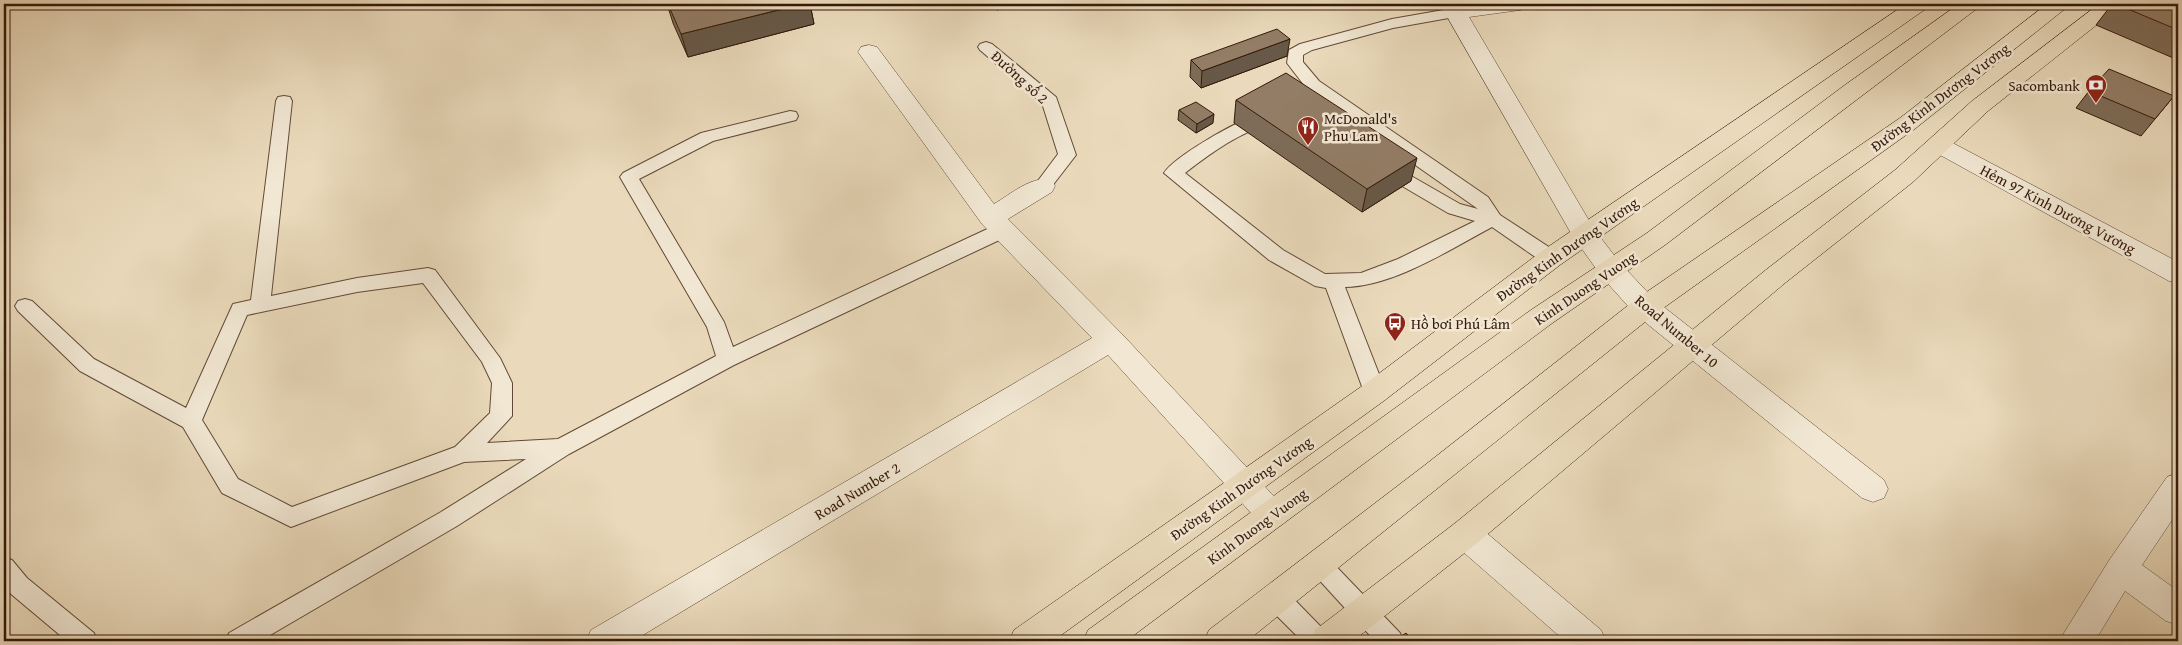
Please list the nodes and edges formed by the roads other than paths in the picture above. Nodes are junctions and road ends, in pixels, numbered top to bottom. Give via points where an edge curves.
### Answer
1 (1520, 4) edge
2 (1920, 4) edge
3 (1972, 4) edge
4 (2060, 4) edge
5 (2112, 4) edge
6 (1452, 8) edge
7 (986, 47) dead end
8 (869, 52) dead end
9 (284, 101) dead end
10 (790, 116) dead end
11 (1287, 118) edge
12 (1938, 145) junction
13 (1368, 158) edge
14 (1043, 186) joint
15 (1493, 219) junction
16 (997, 224) junction
17 (1585, 235) junction
18 (1551, 258) junction
19 (1610, 270) junction
20 (2178, 274) edge
21 (1333, 280) junction
22 (25, 306) dead end
23 (260, 306) junction
24 (1645, 307) junction
25 (1111, 340) junction
26 (1692, 345) junction
27 (727, 360) junction
28 (1375, 392) junction
29 (191, 421) junction
30 (560, 448) junction
31 (463, 453) junction
32 (1245, 485) junction
33 (2178, 486) edge
34 (1873, 489) dead end
35 (1272, 515) junction
36 (1465, 534) junction
37 (1319, 564) junction
38 (4, 567) edge
39 (2121, 569) junction
40 (1276, 598) junction
41 (2178, 610) edge
42 (1365, 612) junction
43 (85, 641) edge
44 (238, 641) edge
45 (603, 641) edge
46 (1026, 641) edge
47 (1100, 641) edge
48 (1221, 641) edge
49 (1318, 641) edge
50 (1328, 641) edge
51 (1391, 641) edge
52 (1589, 641) edge
53 (2076, 641) edge

1 - 6 street
2 - 17 main road, Đường Kinh Dương Vương
3 - 19 main road, Kinh Duong Vuong
4 - 24 main road, Đường Kinh Dương Vương via 1908,123
5 - 12 main road, Đường Kinh Dương Vương via 1980,106
6 - 15 lane via 1306,47 1296,52 1295,63 1313,85 1482,201
6 - 17 street, Road Number 10
7 - 14 lane, Đường số 2 via 1050,101 1067,155
8 - 16 street
9 - 23 lane
10 - 27 lane via 707,137 629,177 717,327
11 - 21 lane via 1259,120 1205,149 1174,173 1276,255 1322,281
12 - 20 street, Hẻm 97 Kinh Dương Vương
12 - 26 main road, Đường Kinh Dương Vương via 1904,176
13 - 15 lane via 1454,209
14 - 16 street, Đường số 2
15 - 18 lane
15 - 21 lane via 1405,264 1362,280
16 - 25 street
16 - 27 lane via 966,249 856,297
17 - 18 main road, Đường Kinh Dương Vương
17 - 19 street, Road Number 10
18 - 28 main road, Đường Kinh Dương Vương
19 - 24 street, Road Number 10
19 - 35 main road, Kinh Duong Vuong
21 - 28 lane
22 - 29 lane via 87,365
23 - 29 lane via 240,309
23 - 31 lane via 356,285 428,275 490,358 502,383 500,416
24 - 26 street, Road Number 10
24 - 37 main road, Đường Kinh Dương Vương
25 - 32 street
25 - 45 street, Road Number 2
26 - 34 street, Road Number 10
26 - 36 main road, Đường Kinh Dương Vương
27 - 30 lane
28 - 32 main road, Đường Kinh Dương Vương
29 - 31 lane via 230,486 291,517
30 - 31 lane
30 - 44 lane via 449,519
32 - 35 street
32 - 46 main road, Đường Kinh Dương Vương
33 - 39 street
35 - 47 main road, Kinh Duong Vuong
36 - 42 main road, Đường Kinh Dương Vương
36 - 52 street
37 - 40 main road, Đường Kinh Dương Vương
37 - 42 lane
38 - 43 lane via 19,586
39 - 41 street
39 - 53 street
40 - 48 main road, Đường Kinh Dương Vương
40 - 49 lane
42 - 50 main road, Đường Kinh Dương Vương
42 - 51 lane

